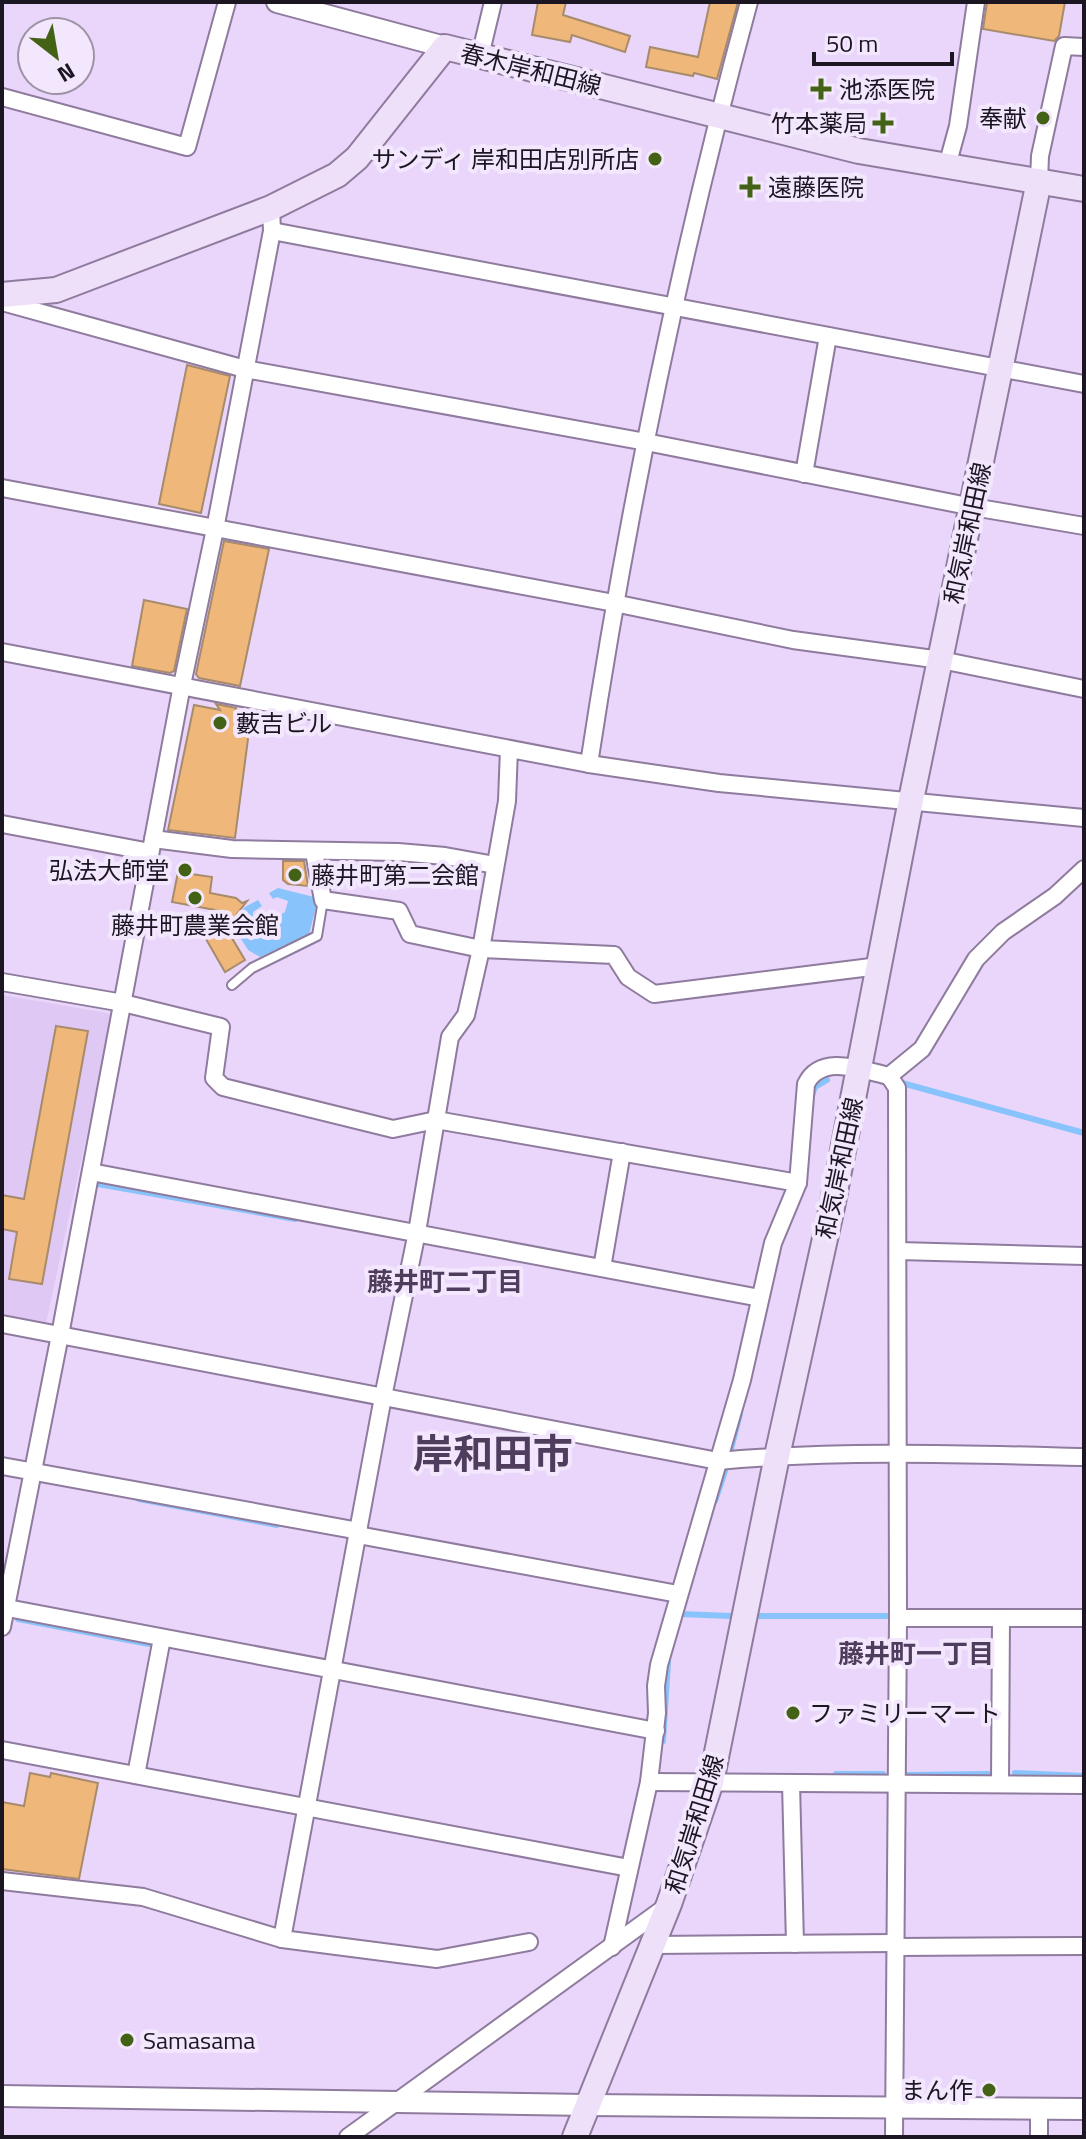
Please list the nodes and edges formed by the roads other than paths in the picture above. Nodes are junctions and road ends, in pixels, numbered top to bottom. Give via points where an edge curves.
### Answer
1 (227, 2) edge
2 (277, 2) edge
3 (493, 2) edge
4 (749, 2) edge
5 (976, 2) edge
6 (445, 47) junction
7 (1084, 47) edge
8 (480, 56) junction
9 (2, 97) edge
10 (718, 116) junction
11 (947, 166) junction
12 (1039, 181) junction
13 (1084, 189) edge
14 (271, 220) junction
15 (2, 295) edge
16 (2, 302) edge
17 (676, 307) junction
18 (828, 336) junction
19 (245, 369) junction
20 (1001, 369) junction
21 (1084, 384) edge
22 (646, 442) junction
23 (804, 474) junction
24 (2, 488) edge
25 (973, 507) junction
26 (1084, 526) edge
27 (215, 529) junction
28 (614, 603) junction
29 (2, 652) edge
30 (941, 660) junction
31 (182, 685) junction
32 (1084, 689) edge
33 (509, 749) junction
34 (589, 764) junction
35 (911, 800) junction
36 (1084, 818) edge
37 (2, 824) edge
38 (152, 846) junction
39 (314, 852) junction
40 (495, 865) junction
41 (1084, 869) edge
42 (323, 900) junction
43 (481, 949) junction
44 (879, 966) junction
45 (2, 982) edge
46 (232, 985) dead end
47 (123, 1003) junction
48 (859, 1070) junction
49 (889, 1076) junction
50 (436, 1120) junction
51 (622, 1152) junction
52 (91, 1172) junction
53 (798, 1183) junction
54 (417, 1232) junction
55 (899, 1251) junction
56 (1084, 1256) edge
57 (602, 1268) junction
58 (760, 1298) junction
59 (2, 1324) edge
60 (60, 1335) junction
61 (383, 1397) junction
62 (896, 1452) junction
63 (777, 1456) junction
64 (1084, 1457) edge
65 (718, 1461) junction
66 (2, 1466) edge
67 (32, 1472) junction
68 (359, 1533) junction
69 (678, 1594) junction
70 (4, 1608) edge
71 (898, 1618) junction
72 (1001, 1618) junction
73 (1084, 1618) edge
74 (2, 1627) edge
75 (162, 1638) junction
76 (334, 1670) junction
77 (656, 1731) junction
78 (2, 1750) edge
79 (136, 1775) junction
80 (649, 1782) junction
81 (711, 1782) junction
82 (791, 1783) junction
83 (896, 1783) junction
84 (1000, 1784) junction
85 (1084, 1785) edge
86 (307, 1808) junction
87 (629, 1868) junction
88 (2, 1881) edge
89 (669, 1904) junction
90 (282, 1939) junction
91 (529, 1942) dead end
92 (795, 1944) junction
93 (652, 1945) junction
94 (895, 1945) junction
95 (1084, 1946) edge
96 (612, 1947) junction
97 (2, 2096) edge
98 (395, 2102) junction
99 (588, 2105) junction
100 (894, 2107) junction
101 (1039, 2108) junction
102 (1084, 2109) edge
103 (348, 2137) edge
104 (575, 2137) edge
105 (894, 2137) edge
106 (1039, 2137) edge

1 - 9 street via 187,147
2 - 6 street
3 - 8 street
4 - 10 street
5 - 11 street
6 - 8 main road, 春木岸和田線
6 - 14 main road, 春木岸和田線 via 357,158
7 - 12 street via 1064,46
8 - 10 main road, 春木岸和田線
10 - 11 main road, 春木岸和田線 via 859,151
10 - 17 street
11 - 12 main road, 春木岸和田線
12 - 13 main road, 春木岸和田線
12 - 20 main road, 和気岸和田線
14 - 15 main road, 春木岸和田線 via 56,290
14 - 17 street
14 - 19 street
16 - 19 street
17 - 18 street
17 - 22 street
18 - 20 street
18 - 23 street
19 - 22 street
19 - 27 street
20 - 21 street
20 - 25 main road, 和気岸和田線
22 - 23 street
22 - 28 street
23 - 25 street
24 - 27 street
25 - 26 street
25 - 30 main road, 和気岸和田線
27 - 28 street
27 - 31 street
28 - 30 street via 793,640
28 - 34 street
29 - 31 street
30 - 32 street
30 - 35 main road, 和気岸和田線
31 - 33 street
31 - 38 street
33 - 34 street
33 - 40 street via 507,801
34 - 35 street via 719,783
35 - 36 street
35 - 44 main road, 和気岸和田線
37 - 38 street
38 - 39 street
38 - 47 street
39 - 40 street via 398,852
39 - 42 street
40 - 43 street
41 - 49 street via 976,959 922,1049
42 - 43 street via 399,911 410,934
42 - 46 lane via 317,936 252,968
43 - 44 street via 614,955 628,977 654,994
43 - 50 street via 466,1015 450,1037
44 - 48 main road, 和気岸和田線
45 - 47 street
47 - 50 street via 221,1027 214,1078 223,1087 393,1129
47 - 52 street
48 - 49 street
48 - 53 street via 828,1065 810,1075
48 - 63 main road, 和気岸和田線
49 - 55 street via 897,1088
50 - 51 street
50 - 54 street
51 - 53 street
51 - 57 street
52 - 54 street
52 - 60 street
53 - 58 street via 773,1243
54 - 57 street
54 - 61 street
55 - 56 street
55 - 62 street
57 - 58 street
58 - 65 street
59 - 60 street
60 - 61 street
60 - 67 street
61 - 65 street
61 - 68 street
62 - 63 street
62 - 64 street
62 - 71 street
63 - 65 street
63 - 81 main road, 和気岸和田線
65 - 69 street
66 - 67 street
67 - 68 street
67 - 70 street
68 - 69 street
68 - 76 street
69 - 77 street via 656,1686
70 - 74 street
70 - 75 street
71 - 72 street
71 - 83 street
72 - 73 street
72 - 84 street
75 - 76 street
75 - 79 street
76 - 77 street
76 - 86 street
77 - 80 street
78 - 79 street
79 - 86 street
80 - 81 street
80 - 87 street
81 - 82 street
81 - 89 main road, 和気岸和田線
82 - 83 street
82 - 92 street
83 - 84 street
83 - 94 street
84 - 85 street
86 - 87 street
86 - 90 street
87 - 96 street
88 - 90 street via 143,1897
89 - 93 main road, 和気岸和田線
89 - 96 street
90 - 91 street via 437,1959
92 - 93 street
92 - 94 street
93 - 99 main road, 和気岸和田線
94 - 95 street
94 - 100 street
96 - 98 street
97 - 98 street
98 - 99 street
98 - 103 street
99 - 100 street
99 - 104 main road, 和気岸和田線
100 - 101 street
100 - 105 street
101 - 102 street
101 - 106 street

